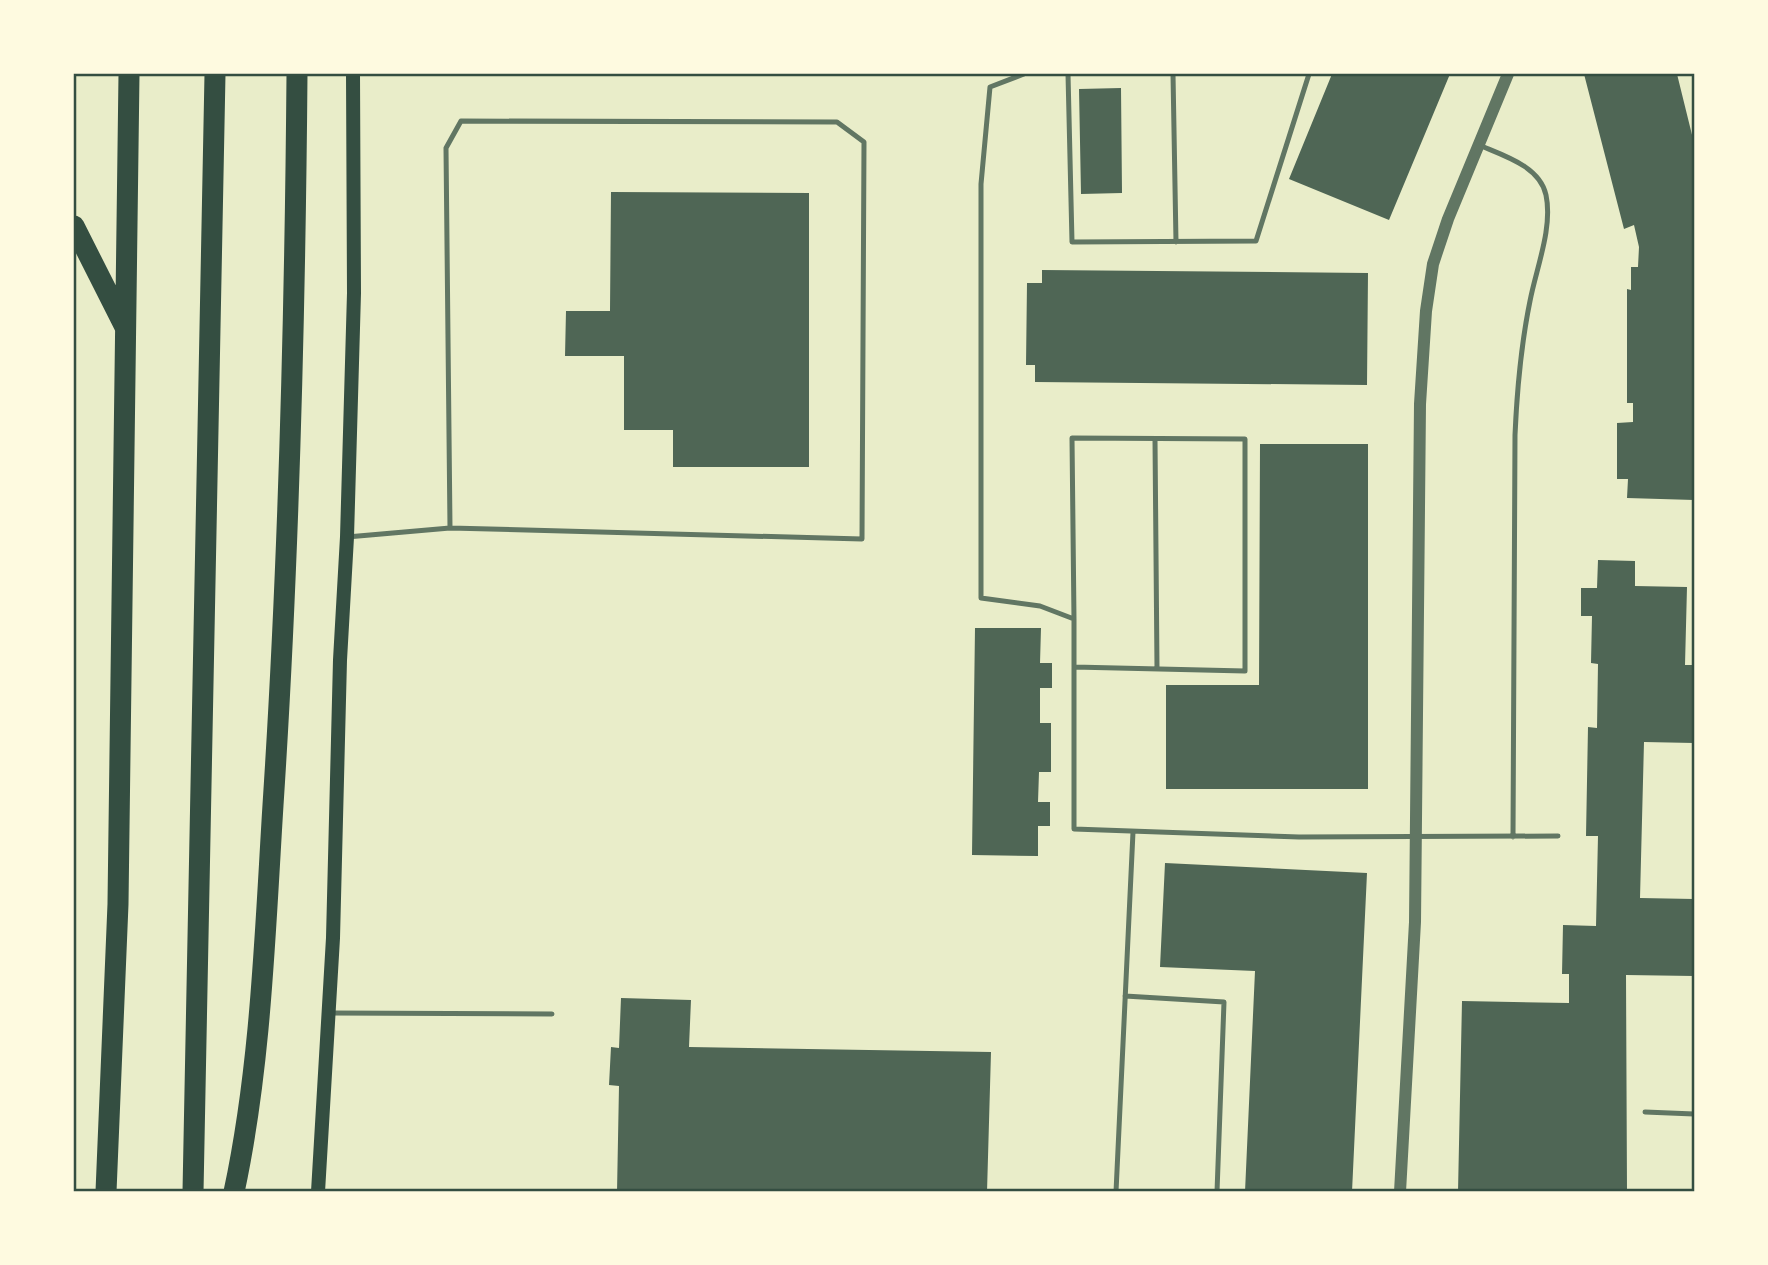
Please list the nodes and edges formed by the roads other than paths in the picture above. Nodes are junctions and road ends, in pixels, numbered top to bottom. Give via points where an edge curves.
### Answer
1 (129, 74) edge
2 (215, 74) edge
3 (297, 74) edge
4 (353, 74) edge
5 (1024, 74) edge
6 (1068, 74) edge
7 (1174, 74) edge
8 (1309, 74) edge
9 (1508, 74) edge
10 (1478, 144) junction
11 (74, 226) edge
12 (1175, 242) junction
13 (126, 329) junction
14 (1155, 439) junction
15 (450, 527) junction
16 (348, 537) junction
17 (1073, 619) junction
18 (1073, 667) junction
19 (1157, 668) junction
20 (1133, 832) junction
21 (1558, 836) dead end
22 (1513, 837) junction
23 (1417, 838) junction
24 (1125, 996) junction
25 (329, 1013) junction
26 (552, 1014) dead end
27 (1645, 1112) dead end
28 (1695, 1114) edge
29 (106, 1192) edge
30 (193, 1192) edge
31 (234, 1192) edge
32 (318, 1192) edge
33 (1116, 1192) edge
34 (1217, 1192) edge
35 (1400, 1192) edge

1 - 13 highway
2 - 30 highway
3 - 31 highway via 291,447 281,676 267,912 246,1136
4 - 16 main road
5 - 17 lane via 990,87 981,184 981,598 1040,606
6 - 12 lane via 1072,242
7 - 12 lane
8 - 12 lane via 1256,241
9 - 10 street
10 - 22 lane via 1526,166 1546,193 1546,229 1529,303 1516,410
10 - 23 street via 1433,264 1421,366
11 - 13 highway
13 - 29 highway via 118,891
14 - 17 lane via 1072,438
14 - 19 lane
14 - 19 lane via 1245,439 1245,671
15 - 15 lane via 862,539 864,142 837,122 461,121 446,148
15 - 16 lane
16 - 25 main road
17 - 18 lane
18 - 19 lane
18 - 20 lane via 1073,829
20 - 23 lane
20 - 24 lane
21 - 22 lane
22 - 23 lane
23 - 35 street
24 - 33 lane
24 - 34 lane via 1224,1002
25 - 26 lane
25 - 32 main road
27 - 28 lane

